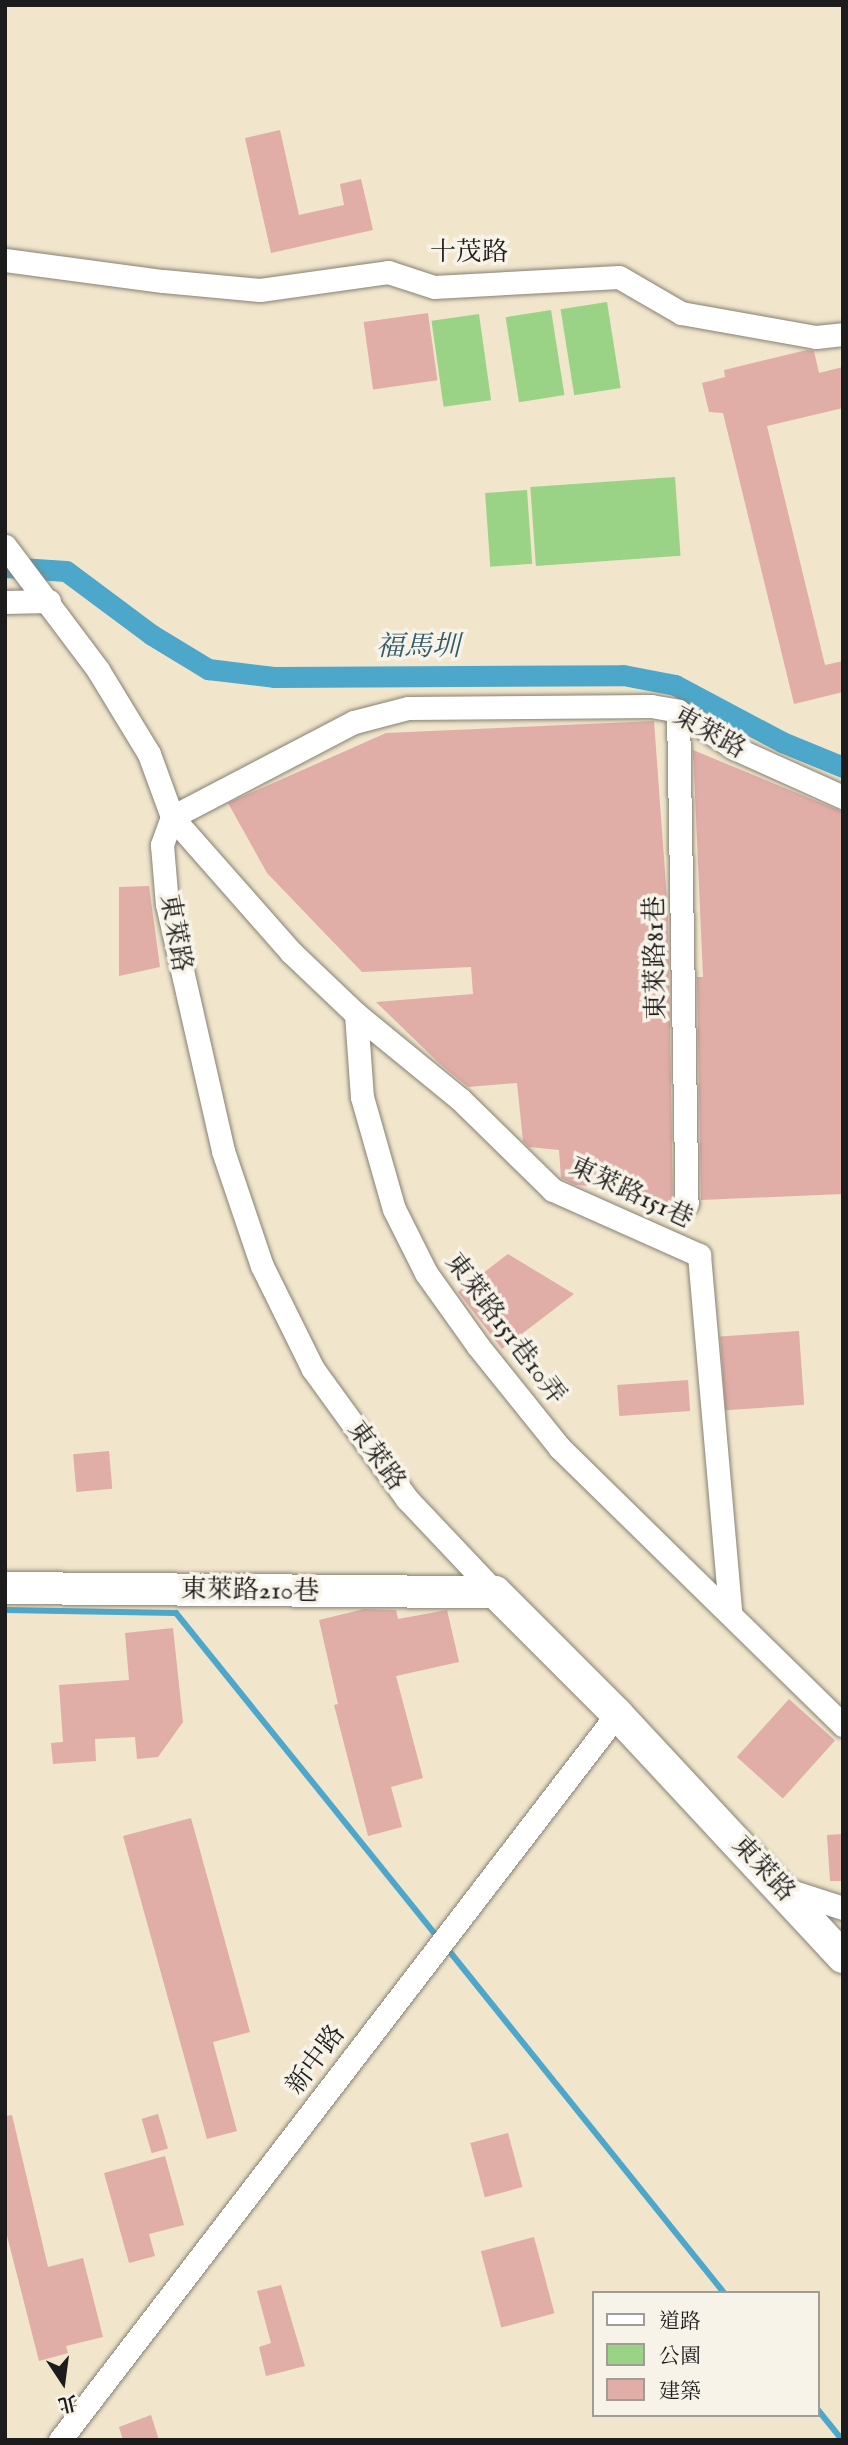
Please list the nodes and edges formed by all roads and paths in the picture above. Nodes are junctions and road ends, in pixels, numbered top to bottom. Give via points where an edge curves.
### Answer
1 (5, 260) edge
2 (843, 334) edge
3 (5, 546) edge
4 (49, 601) junction
5 (5, 602) edge
6 (678, 710) junction
7 (843, 797) edge
8 (172, 817) junction
9 (356, 1014) junction
10 (687, 1204) dead end
11 (5, 1588) edge
12 (495, 1592) junction
13 (730, 1612) junction
14 (617, 1714) junction
15 (843, 1725) edge
16 (781, 1888) junction
17 (843, 1908) edge
18 (843, 1957) edge
19 (60, 2440) edge

1 - 2 street, 十茂路 via 260,290 388,272 434,287 619,277 681,313 816,337
3 - 4 street
4 - 5 street
4 - 8 street via 99,670 149,754
6 - 7 street, 東萊路 via 734,748
6 - 8 street, 東萊路 via 651,706 408,708 354,722
6 - 10 street, 東萊路81巷
8 - 9 street, 東萊路151巷 via 292,953
8 - 12 street, 東萊路 via 162,845 167,904 223,1151 262,1266 313,1369 407,1499
9 - 13 street, 東萊路151巷10弄 via 362,1097 394,1209 426,1273 560,1448
9 - 13 street, 東萊路151巷 via 460,1099 553,1190 699,1255
11 - 12 street, 東萊路210巷
12 - 14 street, 東萊路
13 - 15 street
14 - 16 street, 東萊路
14 - 19 street, 新中路
16 - 17 street
16 - 18 street, 東萊路

